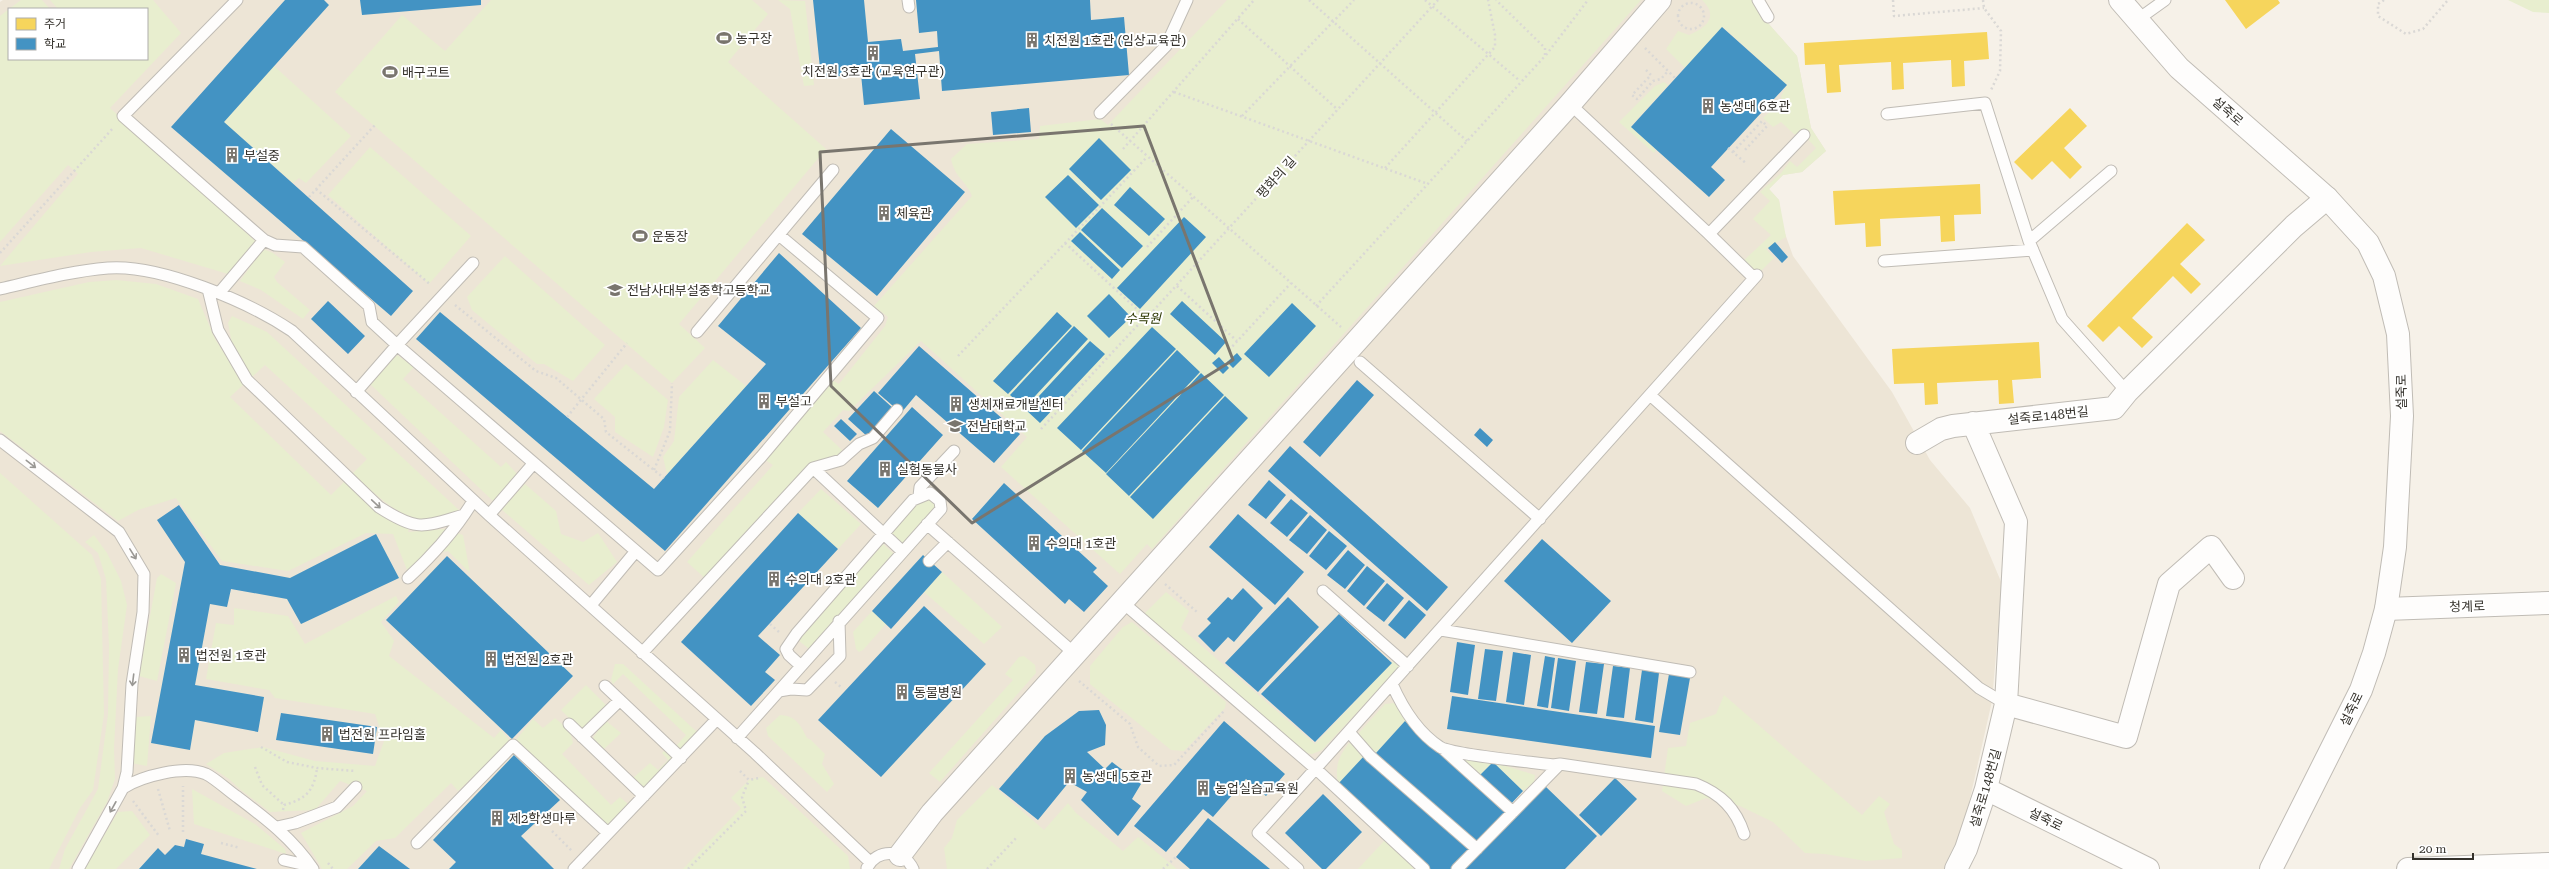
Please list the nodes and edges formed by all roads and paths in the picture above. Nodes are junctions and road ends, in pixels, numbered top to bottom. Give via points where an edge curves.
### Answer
1 (237, 0) edge
2 (1187, 0) edge
3 (1254, 0) edge
4 (1309, 0) edge
5 (1354, 0) edge
6 (1425, 0) edge
7 (1438, 0) edge
8 (1488, 0) edge
9 (1496, 0) edge
10 (1588, 0) edge
11 (1660, 0) edge
12 (1758, 0) edge
13 (1893, 0) edge
14 (1983, 0) edge
15 (2120, 0) edge
16 (2165, 0) edge
17 (2384, 0) edge
18 (2448, 0) edge
19 (1432, 6) junction
20 (1984, 8) junction
21 (1678, 14) joint
22 (1768, 17) dead end
23 (1238, 19) junction
24 (2137, 20) junction
25 (1334, 22) junction
26 (1642, 45) dead end
27 (1488, 54) junction
28 (1545, 56) junction
29 (1380, 63) junction
30 (1290, 67) junction
31 (1646, 70) dead end
32 (1668, 71) junction
33 (1675, 78) dead end
34 (1520, 81) junction
35 (1174, 92) junction
36 (1985, 103) junction
37 (1570, 104) junction
38 (1338, 110) junction
39 (1436, 112) junction
40 (1100, 113) joint
41 (1887, 114) dead end
42 (123, 116) junction
43 (1242, 116) junction
44 (375, 125) dead end
45 (1804, 135) dead end
46 (1309, 141) junction
47 (1467, 141) junction
48 (1130, 142) junction
49 (1728, 148) dead end
50 (1123, 149) dead end
51 (1745, 150) dead end
52 (1733, 152) junction
53 (1147, 157) junction
54 (1747, 164) dead end
55 (1385, 168) junction
56 (833, 170) dead end
57 (2111, 171) dead end
58 (1428, 184) junction
59 (316, 189) junction
60 (309, 197) dead end
61 (1193, 197) junction
62 (2327, 198) junction
63 (1229, 229) junction
64 (1710, 234) junction
65 (779, 235) junction
66 (264, 240) junction
67 (1065, 243) junction
68 (2031, 246) junction
69 (1147, 247) dead end
70 (0, 253) edge
71 (1884, 261) dead end
72 (473, 263) dead end
73 (1291, 283) junction
74 (1177, 286) junction
75 (0, 289) edge
76 (208, 289) junction
77 (220, 292) junction
78 (443, 295) junction
79 (1316, 306) junction
80 (1150, 311) junction
81 (697, 332) dead end
82 (1237, 341) junction
83 (627, 343) dead end
84 (397, 345) junction
85 (1230, 350) dead end
86 (1358, 352) junction
87 (958, 356) dead end
88 (672, 383) dead end
89 (356, 392) junction
90 (2127, 392) junction
91 (1650, 395) junction
92 (581, 399) junction
93 (898, 410) dead end
94 (567, 417) dead end
95 (1973, 423) junction
96 (1041, 429) dead end
97 (0, 440) edge
98 (1918, 443) dead end
99 (954, 451) dead end
100 (533, 464) junction
101 (813, 468) junction
102 (654, 470) junction
103 (664, 478) dead end
104 (919, 496) junction
105 (473, 500) junction
106 (464, 515) junction
107 (489, 515) junction
108 (1540, 519) junction
109 (927, 524) junction
110 (883, 533) junction
111 (948, 542) junction
112 (636, 551) junction
113 (902, 551) junction
114 (929, 561) dead end
115 (1150, 570) junction
116 (408, 578) dead end
117 (2233, 578) dead end
118 (1323, 591) dead end
119 (1121, 601) junction
120 (2549, 603) edge
121 (591, 605) junction
122 (2386, 609) junction
123 (1197, 612) dead end
124 (839, 621) junction
125 (1441, 630) junction
126 (642, 653) junction
127 (1069, 661) junction
128 (801, 666) junction
129 (1408, 666) junction
130 (1690, 672) dead end
131 (1392, 684) junction
132 (605, 686) dead end
133 (780, 691) junction
134 (620, 700) junction
135 (1235, 700) junction
136 (2006, 704) junction
137 (717, 719) junction
138 (569, 724) dead end
139 (1349, 732) junction
140 (582, 737) junction
141 (737, 738) junction
142 (261, 747) dead end
143 (1442, 748) junction
144 (681, 758) junction
145 (1560, 764) junction
146 (255, 767) dead end
147 (316, 768) junction
148 (1316, 770) junction
149 (361, 771) dead end
150 (183, 772) junction
151 (154, 775) junction
152 (749, 780) dead end
153 (356, 787) dead end
154 (123, 788) junction
155 (1986, 790) junction
156 (644, 796) junction
157 (284, 805) junction
158 (1513, 812) junction
159 (277, 827) junction
160 (170, 831) dead end
161 (183, 832) dead end
162 (608, 833) junction
163 (1744, 834) dead end
164 (159, 836) dead end
165 (1017, 837) dead end
166 (222, 843) dead end
167 (417, 843) dead end
168 (240, 848) dead end
169 (1477, 849) junction
170 (1176, 857) dead end
171 (284, 860) dead end
172 (907, 862) edge
173 (2549, 864) edge
174 (868, 866) edge
175 (312, 868) edge
176 (78, 869) edge
177 (574, 869) edge
178 (688, 869) edge
179 (987, 869) edge
180 (1163, 869) edge
181 (1298, 869) edge
182 (1424, 869) edge
183 (1457, 869) edge
184 (1956, 869) edge
185 (2148, 869) edge
186 (2271, 869) edge
187 (2408, 869) edge

1 - 42 lane
2 - 40 lane via 1166,46
3 - 23 path
4 - 25 path
5 - 25 path
6 - 19 path
7 - 19 path, 평화의 길
8 - 27 path via 1495,47
9 - 28 path via 1545,48
10 - 28 path
11 - 37 street
12 - 22 lane
13 - 20 path via 1894,16
14 - 20 path
15 - 24 street, 설죽로
16 - 24 lane
17 - 18 path via 2378,4 2378,16 2406,34 2423,29
19 - 27 path
19 - 29 path, 평화의 길
20 - 36 path via 2001,31 2000,71
21 - 21 path via 1680,23 1688,29 1698,27 1704,19 1702,9 1694,3 1684,5
23 - 30 path
23 - 35 path
24 - 62 street, 설죽로 via 2178,68
25 - 29 path
25 - 30 path
26 - 32 path
27 - 34 path
27 - 39 path
28 - 34 path
29 - 38 path, 평화의 길
29 - 39 path
30 - 38 path
30 - 43 path
31 - 32 path via 1651,75 1632,95 1637,99
32 - 33 path
34 - 47 path
35 - 43 path
35 - 48 path
36 - 41 lane
36 - 68 lane
37 - 64 lane
37 - 86 street
38 - 46 path, 평화의 길
39 - 47 path
39 - 55 path
40 - 48 path
42 - 66 lane
42 - 70 path
43 - 46 path
44 - 59 path
45 - 64 lane
46 - 55 path
46 - 63 path, 평화의 길
47 - 58 path
48 - 50 path
48 - 53 path
49 - 52 path
51 - 52 path via 1767,126 1762,121
52 - 54 path
53 - 61 path
53 - 67 path
55 - 58 path
56 - 65 lane
57 - 68 lane
58 - 79 path
59 - 60 path
59 - 78 path
61 - 63 path
61 - 69 path
62 - 90 street, 설죽로148번길 via 2294,226
62 - 122 street, 설죽로 via 2368,243 2384,276 2398,334 2402,416 2395,548
63 - 73 path
63 - 74 path, 평화의 길
64 - 91 lane via 1756,276
65 - 81 lane
65 - 112 lane via 878,318 761,457 658,570
66 - 77 lane
66 - 84 lane via 275,245 303,247 368,306 372,322
67 - 80 path via 1140,312
67 - 87 path
68 - 71 lane
68 - 90 lane via 2062,319
72 - 78 lane
73 - 79 path
73 - 82 path
74 - 80 path, 평화의 길 via 1153,311
74 - 82 path
75 - 76 lane via 108,268 138,268
76 - 77 lane
76 -> 106 lane via 218,330 247,380 379,507 404,523 426,526
77 - 89 lane via 270,316 292,331
78 - 84 lane
78 - 92 path via 536,371 556,378
79 - 86 path
80 - 96 path, 평화의 길
82 - 85 path
83 - 92 path
84 - 89 lane
84 - 100 lane
86 - 108 lane
86 - 115 street
88 - 102 path via 670,431
89 - 105 lane
90 - 95 street, 설죽로148번길 via 2114,408
91 - 108 lane
91 - 136 lane via 1979,688
92 - 94 path
92 - 102 path via 604,419 606,432
93 - 101 lane via 873,438 859,444 841,460
95 - 98 street via 1941,429
95 - 136 street, 설죽로148번길 via 2016,522
97 -> 154 lane via 119,532 144,574 143,612 132,684 127,772
99 - 104 lane via 920,487
100 - 107 lane
100 - 112 lane
101 - 110 lane
101 - 126 lane
102 - 103 path
104 - 109 lane via 930,493 940,501 941,509
104 - 110 lane
105 - 106 lane
105 - 107 lane
106 - 116 lane via 438,550
107 - 121 lane
108 - 125 lane
109 - 111 lane
109 - 113 lane
110 - 113 lane
110 - 128 lane via 786,649
111 - 114 lane
111 - 127 lane
112 - 121 lane
113 - 124 lane
115 - 119 street
115 - 123 path
117 - 136 street via 2211,547 2169,584 2126,737
118 - 129 lane
119 - 127 street
119 - 135 lane
120 - 122 street, 청계로
121 - 126 lane
122 - 186 street, 설죽로 via 2374,653 2360,690
124 - 128 lane
124 - 133 lane via 840,656 807,690
125 - 129 lane
125 - 130 lane
126 - 137 lane
127 - 135 path via 1130,724 1138,748 1158,766 1174,765
127 - 172 street via 924,823
128 - 133 lane
129 - 131 lane
131 - 139 lane
131 - 143 lane via 1402,707 1412,721
132 - 134 lane
133 - 141 lane
134 - 140 lane
134 - 144 lane
135 - 148 lane
136 - 155 street, 설죽로148번길
137 - 141 lane
137 - 144 lane
138 - 140 lane
139 - 148 lane
139 - 169 lane via 1370,756
140 - 156 lane
141 - 174 lane
142 - 147 path via 287,762
143 - 145 lane
143 - 158 lane
144 - 156 lane
145 - 158 lane
145 - 163 lane via 1696,784 1711,790 1738,816
146 - 157 path via 262,785
147 - 149 path
147 - 157 path via 315,785 300,800
148 - 181 lane via 1258,833
148 - 182 lane
150 - 151 lane
150 - 159 lane via 205,774
150 - 161 path
151 - 154 lane via 138,779
151 - 160 path
152 - 178 path via 742,796 746,811
153 - 159 lane via 337,807
154 - 164 path
154 -> 176 lane
155 - 184 street, 설죽로148번길 via 1966,849
155 - 185 street, 설죽로
156 - 162 lane
157 - 159 path
158 - 169 lane
159 - 175 lane via 292,840
162 - 167 lane via 513,745
162 - 177 lane
165 - 179 path
166 - 168 path
169 - 183 lane
170 - 180 path
171 - 175 lane
172 - 174 lane via 889,852 882,854
173 - 187 street

